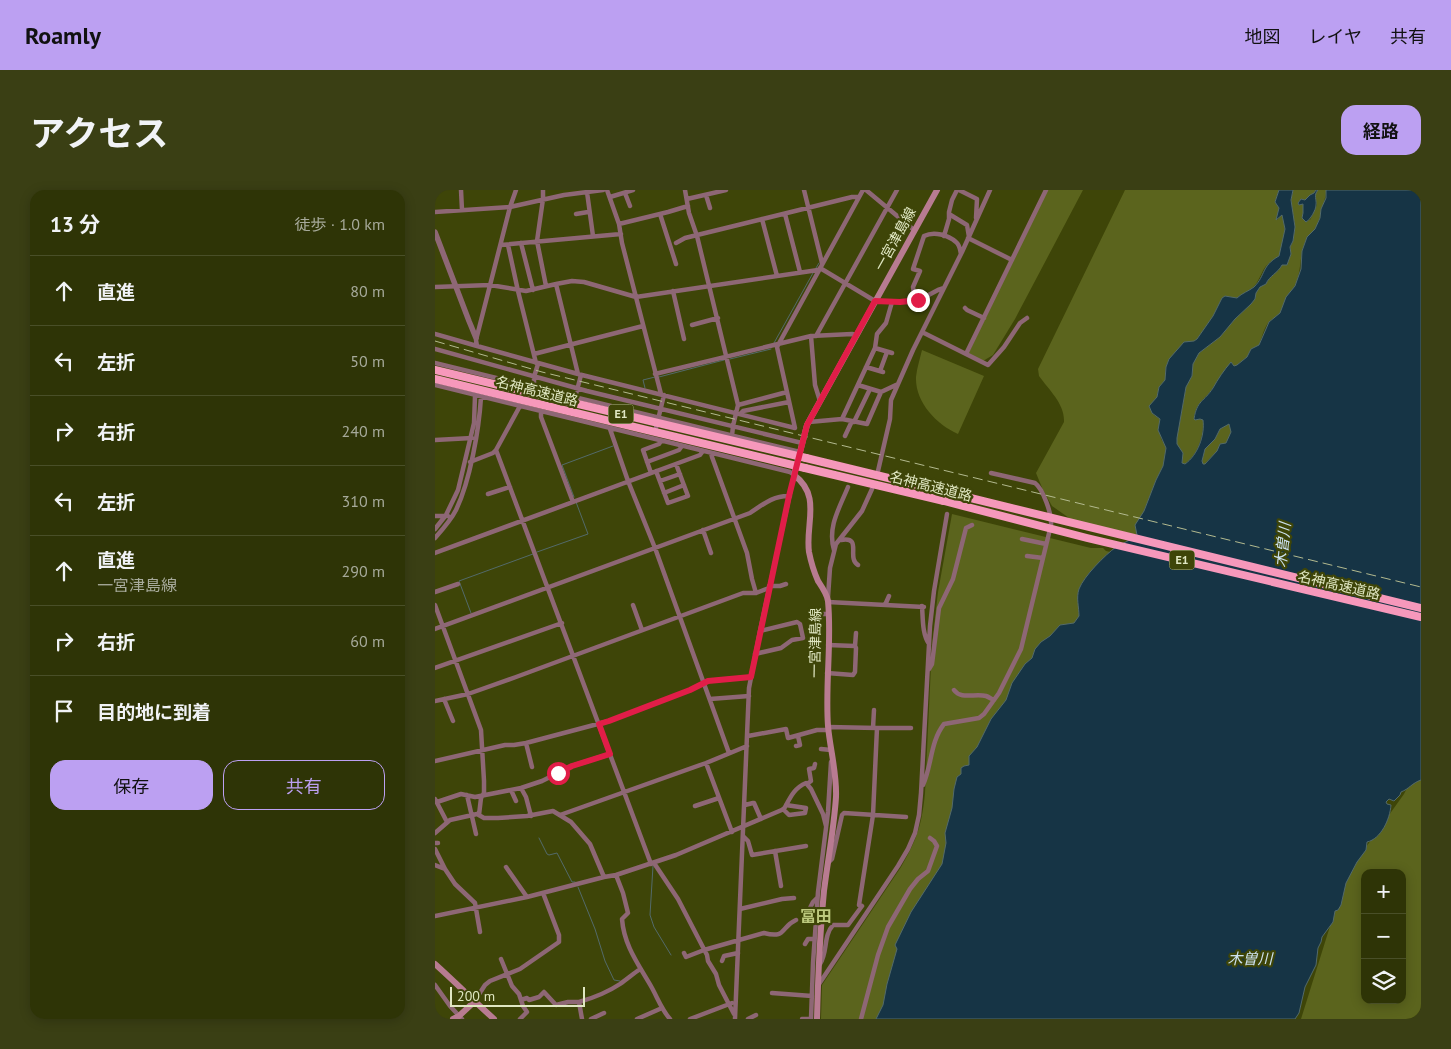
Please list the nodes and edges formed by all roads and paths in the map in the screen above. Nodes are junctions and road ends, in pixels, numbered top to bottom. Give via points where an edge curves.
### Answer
1 (461, 190) edge
2 (516, 190) edge
3 (543, 190) edge
4 (603, 190) edge
5 (607, 190) edge
6 (633, 190) edge
7 (685, 190) edge
8 (726, 190) edge
9 (804, 190) edge
10 (865, 190) edge
11 (897, 190) edge
12 (937, 190) edge
13 (960, 190) edge
14 (989, 190) edge
15 (1046, 190) edge
16 (587, 192) junction
17 (625, 193) junction
18 (706, 195) junction
19 (858, 196) junction
20 (610, 197) junction
21 (543, 199) junction
22 (687, 199) junction
23 (587, 203) junction
24 (581, 205) dead end
25 (630, 206) dead end
26 (688, 206) junction
27 (510, 207) junction
28 (710, 208) dead end
29 (809, 208) junction
30 (887, 208) junction
31 (462, 210) junction
32 (435, 212) edge
33 (589, 212) junction
34 (576, 214) dead end
35 (660, 214) junction
36 (785, 214) junction
37 (949, 214) junction
38 (762, 219) junction
39 (976, 221) junction
40 (619, 224) junction
41 (914, 230) junction
42 (435, 232) edge
43 (621, 234) junction
44 (593, 236) junction
45 (697, 236) junction
46 (944, 236) junction
47 (969, 237) junction
48 (909, 239) junction
49 (537, 241) junction
50 (921, 242) junction
51 (521, 243) junction
52 (677, 243) dead end
53 (509, 244) junction
54 (501, 245) junction
55 (961, 254) junction
56 (1012, 260) junction
57 (676, 264) dead end
58 (820, 267) junction
59 (800, 272) junction
60 (777, 276) junction
61 (845, 283) junction
62 (556, 284) junction
63 (490, 285) junction
64 (456, 286) junction
65 (545, 286) junction
66 (710, 286) junction
67 (435, 287) edge
68 (944, 288) junction
69 (533, 290) junction
70 (518, 291) junction
71 (673, 291) junction
72 (636, 297) junction
73 (875, 301) junction
74 (915, 301) junction
75 (892, 302) junction
76 (965, 308) dead end
77 (718, 318) junction
78 (983, 318) junction
79 (1027, 318) dead end
80 (692, 325) dead end
81 (643, 326) junction
82 (922, 332) junction
83 (435, 334) edge
84 (814, 336) junction
85 (856, 336) junction
86 (477, 338) junction
87 (684, 339) dead end
88 (571, 344) junction
89 (777, 345) junction
90 (477, 346) junction
91 (435, 348) edge
92 (875, 348) junction
93 (534, 354) junction
94 (966, 354) junction
95 (727, 358) junction
96 (435, 363) edge
97 (537, 363) junction
98 (866, 367) junction
99 (435, 370) edge
100 (655, 374) junction
101 (580, 375) junction
102 (534, 377) junction
103 (435, 379) edge
104 (898, 384) junction
105 (858, 385) junction
106 (435, 386) edge
107 (535, 387) junction
108 (578, 388) junction
109 (870, 389) junction
110 (787, 392) junction
111 (881, 392) junction
112 (662, 395) junction
113 (475, 396) junction
114 (481, 397) junction
115 (576, 397) junction
116 (820, 401) junction
117 (789, 402) junction
118 (738, 405) junction
119 (520, 406) junction
120 (531, 409) junction
121 (661, 409) junction
122 (541, 412) junction
123 (738, 413) junction
124 (659, 418) junction
125 (570, 419) junction
126 (842, 419) junction
127 (853, 421) junction
128 (809, 422) junction
129 (733, 426) junction
130 (795, 428) junction
131 (610, 429) junction
132 (732, 436) junction
133 (845, 436) dead end
134 (473, 438) junction
135 (654, 439) junction
136 (435, 440) edge
137 (791, 440) junction
138 (661, 441) junction
139 (802, 443) junction
140 (682, 446) junction
141 (496, 450) junction
142 (703, 451) junction
143 (800, 452) junction
144 (711, 453) junction
145 (470, 462) junction
146 (647, 462) junction
147 (676, 464) junction
148 (878, 471) dead end
149 (653, 472) junction
150 (991, 473) dead end
151 (680, 474) junction
152 (794, 475) junction
153 (628, 481) junction
154 (659, 481) junction
155 (684, 485) junction
156 (510, 486) junction
157 (848, 487) dead end
158 (872, 489) dead end
159 (664, 492) junction
160 (488, 494) dead end
161 (789, 496) junction
162 (573, 502) junction
163 (947, 514) dead end
164 (435, 516) edge
165 (449, 516) junction
166 (735, 519) junction
167 (522, 520) junction
168 (972, 525) dead end
169 (435, 529) edge
170 (703, 530) junction
171 (435, 538) edge
172 (1023, 539) dead end
173 (840, 540) junction
174 (1046, 544) junction
175 (655, 548) junction
176 (834, 550) junction
177 (435, 553) edge
178 (711, 553) dead end
179 (1027, 556) dead end
180 (1043, 558) junction
181 (858, 565) dead end
182 (458, 584) dead end
183 (786, 584) dead end
184 (769, 587) junction
185 (549, 588) junction
186 (435, 592) edge
187 (756, 593) junction
188 (889, 596) dead end
189 (828, 600) junction
190 (852, 603) junction
191 (633, 604) dead end
192 (435, 605) edge
193 (885, 605) junction
194 (1421, 608) edge
195 (851, 611) dead end
196 (821, 614) dead end
197 (829, 614) junction
198 (679, 616) junction
199 (1421, 617) edge
200 (561, 623) junction
201 (442, 626) junction
202 (435, 629) edge
203 (642, 630) junction
204 (760, 631) junction
205 (856, 633) dead end
206 (929, 644) junction
207 (828, 645) junction
208 (855, 646) junction
209 (755, 654) junction
210 (573, 655) junction
211 (455, 661) junction
212 (435, 668) edge
213 (927, 670) junction
214 (827, 673) junction
215 (751, 677) junction
216 (704, 684) junction
217 (953, 690) dead end
218 (467, 694) junction
219 (749, 696) junction
220 (444, 699) junction
221 (710, 700) junction
222 (994, 700) junction
223 (435, 701) edge
224 (447, 706) junction
225 (874, 710) dead end
226 (447, 717) dead end
227 (453, 721) dead end
228 (599, 724) junction
229 (875, 728) junction
230 (911, 728) dead end
231 (828, 729) junction
232 (748, 736) junction
233 (798, 736) junction
234 (526, 743) junction
235 (747, 746) junction
236 (796, 746) dead end
237 (481, 751) junction
238 (828, 751) junction
239 (729, 753) junction
240 (610, 754) junction
241 (823, 755) dead end
242 (435, 761) edge
243 (706, 763) junction
244 (815, 764) dead end
245 (532, 767) dead end
246 (807, 784) junction
247 (922, 787) junction
248 (521, 788) junction
249 (511, 790) junction
250 (624, 792) junction
251 (467, 795) junction
252 (482, 796) junction
253 (719, 798) junction
254 (436, 801) edge
255 (516, 801) dead end
256 (695, 806) dead end
257 (745, 806) junction
258 (785, 807) junction
259 (472, 815) junction
260 (479, 815) junction
261 (560, 815) junction
262 (873, 815) junction
263 (531, 816) junction
264 (906, 817) dead end
265 (761, 819) junction
266 (447, 822) junction
267 (826, 826) junction
268 (744, 827) junction
269 (435, 832) edge
270 (732, 832) junction
271 (476, 834) dead end
272 (743, 836) junction
273 (930, 838) dead end
274 (806, 846) dead end
275 (435, 849) edge
276 (775, 851) junction
277 (652, 863) junction
278 (828, 864) junction
279 (435, 865) edge
280 (506, 867) dead end
281 (445, 869) junction
282 (616, 875) junction
283 (604, 877) junction
284 (781, 886) dead end
285 (543, 893) junction
286 (527, 897) junction
287 (794, 898) dead end
288 (817, 898) junction
289 (477, 908) junction
290 (740, 909) junction
291 (809, 910) dead end
292 (435, 916) edge
293 (796, 920) dead end
294 (480, 932) dead end
295 (814, 940) junction
296 (738, 941) junction
297 (805, 944) dead end
298 (704, 950) junction
299 (684, 953) dead end
300 (738, 953) junction
301 (501, 959) dead end
302 (722, 960) dead end
303 (435, 964) edge
304 (820, 964) junction
305 (640, 969) junction
306 (508, 974) junction
307 (435, 985) edge
308 (818, 985) junction
309 (772, 993) dead end
310 (812, 998) junction
311 (521, 1000) junction
312 (804, 1000) dead end
313 (735, 1001) junction
314 (474, 1002) junction
315 (579, 1002) junction
316 (729, 1004) junction
317 (662, 1008) junction
318 (604, 1013) dead end
319 (755, 1015) dead end
320 (458, 1018) edge
321 (669, 1018) edge
322 (736, 1018) edge
323 (494, 1019) edge
324 (520, 1019) edge
325 (582, 1019) edge
326 (591, 1019) edge
327 (637, 1019) edge
328 (662, 1019) edge
329 (690, 1019) edge
330 (748, 1019) edge
331 (802, 1019) edge
332 (810, 1019) edge
333 (817, 1019) edge
334 (861, 1019) edge

1 - 31 street
2 - 27 street
3 - 21 street
4 - 16 street
5 - 20 street
6 - 17 street
7 - 22 street
8 - 18 street
9 - 29 street
10 - 19 street
10 - 30 street
11 - 30 street
12 - 41 main road, 一宮津島線
13 - 37 street via 952,200
13 - 39 street via 977,199
14 - 39 street
15 - 56 street
16 - 21 street
16 - 23 street
17 - 20 street
17 - 25 street
18 - 22 street
18 - 28 street
19 - 29 street
19 - 58 street
20 - 40 street
21 - 27 street
21 - 49 street
22 - 26 street
23 - 24 street
23 - 33 street
26 - 35 street
26 - 45 street
27 - 31 street
27 - 54 street
29 - 36 street
29 - 58 street
30 - 41 street
30 - 61 street
31 - 32 street
33 - 34 street
33 - 44 street
35 - 40 street
35 - 57 street
36 - 38 street
36 - 59 street
37 - 46 street
37 - 47 street via 967,225
38 - 45 street
38 - 60 street
39 - 47 street
40 - 43 street
41 - 48 main road, 一宮津島線
42 - 64 street
43 - 44 street
43 - 72 street
44 - 49 street
45 - 52 street
45 - 66 street
46 - 50 street via 927,234
46 - 55 street via 959,245
47 - 55 street
47 - 56 street
48 - 50 street
48 - 73 main road, 一宮津島線
49 - 51 street
49 - 65 street
50 - 74 street via 913,270 920,271 913,286
51 - 53 street
51 - 69 street
53 - 54 street
53 - 70 street
54 - 63 street
55 - 68 street
56 - 78 street
58 - 59 street
58 - 61 street
58 - 89 street
59 - 60 street
60 - 66 street
61 - 73 street
61 - 84 street
62 - 65 street
62 - 72 street via 584,282
62 - 88 street
63 - 64 street
63 - 70 street
63 - 86 street
64 - 67 street
64 - 86 street
65 - 69 street
66 - 71 street
66 - 77 street
68 - 74 street
68 - 82 street
69 - 70 street
70 - 93 street
71 - 72 street
71 - 87 street
72 - 81 street
73 - 75 street
73 - 85 main road, 一宮津島線
74 - 75 street
75 - 92 street via 886,323 877,334
76 - 78 street
77 - 80 street
77 - 95 street
78 - 94 street
79 - 94 street via 988,365
81 - 88 street
81 - 100 street
82 - 94 street
82 - 104 street
83 - 90 street
84 - 85 street
84 - 89 street
84 - 116 street via 815,385
85 - 116 main road, 一宮津島線
86 - 90 street
88 - 93 street
88 - 101 street
89 - 95 street
89 - 110 street
90 - 97 street
91 - 102 street
92 - 98 street
92 - 98 street via 889,353 881,372
93 - 97 street
95 - 100 street
95 - 118 street
96 - 107 street
97 - 101 street
97 - 102 street
98 - 105 street
99 - 194 highway, 名神高速道路 / E1, bridge
100 - 112 street
101 - 108 street
101 - 112 street
102 - 107 street
102 - 108 street
103 - 199 highway, 名神高速道路 / E1, bridge
104 - 111 street
104 - 148 street via 891,400
105 - 109 street
105 - 126 street
106 - 113 street
107 - 115 street
107 - 120 street
108 - 115 street
108 - 121 street
109 - 111 street
109 - 127 street
110 - 117 street
110 - 118 street
111 - 127 street via 867,424
112 - 121 street
112 - 123 street
113 - 114 street
113 - 134 street
114 - 119 street
114 - 134 street
115 - 124 street
115 - 125 street
116 - 128 main road, 一宮津島線
117 - 123 street
117 - 130 street
118 - 123 street
119 - 120 street
119 - 141 street
120 - 122 street
121 - 124 street
121 - 129 street
122 - 125 street
122 - 162 street
123 - 129 street
123 - 130 street
124 - 132 street
124 - 135 street
125 - 131 street
126 - 127 street
126 - 128 street
127 - 133 street
128 - 139 main road, 一宮津島線
129 - 132 street
129 - 137 street
130 - 137 street
131 - 135 street
131 - 153 street
132 - 143 street
134 - 136 street
134 - 145 street
134 - 165 street
135 - 138 street
137 - 139 street
138 - 140 street
138 - 146 street via 643,450
139 - 143 main road, 一宮津島線
140 - 142 street
140 - 146 street
141 - 145 street
141 - 156 street
142 - 144 street
142 - 147 street via 700,456
143 - 152 main road, 一宮津島線
144 - 152 street
144 - 166 street
145 - 165 street via 462,494
146 - 149 street
147 - 149 street
147 - 151 street
149 - 153 street
149 - 154 street
150 - 174 street via 1039,486 1051,520
151 - 154 street
151 - 155 street
152 - 161 street
152 - 189 main road, 一宮津島線 via 811,498 809,554
153 - 162 street
153 - 175 street
154 - 159 street
155 - 159 street
155 - 159 street via 688,496 668,503
156 - 160 street
156 - 167 street
157 - 176 street via 834,521
158 - 173 street via 862,511
161 - 166 street via 767,501
161 - 184 street
162 - 167 street
163 - 206 street
164 - 165 street
165 - 169 street
165 - 171 street
166 - 170 street
166 - 187 street
167 - 177 street
167 - 185 street
168 - 213 street via 966,528 953,579 939,608 932,664
170 - 175 street
170 - 178 street
172 - 174 street
173 - 176 street
173 - 181 street via 852,542 853,560
174 - 180 street
175 - 185 street
175 - 198 street
176 - 189 street
179 - 180 street
180 - 222 street via 1021,649
182 - 186 street
183 - 184 street
184 - 187 street
184 - 204 street
185 - 200 street
185 - 201 street
187 - 198 street via 743,593
188 - 193 street
189 - 190 street
189 - 197 main road, 一宮津島線
190 - 193 street
190 - 195 street
191 - 203 street
192 - 201 street
193 - 206 street via 923,607 924,632
196 - 197 street
197 - 207 main road, 一宮津島線
198 - 203 street
198 - 216 street
200 - 210 street
200 - 211 street
201 - 202 street
201 - 211 street
203 - 210 street
204 - 209 street
204 - 209 street via 797,622 803,638 791,640 781,648
205 - 208 street
206 - 213 street
207 - 208 street
207 - 214 main road, 一宮津島線
208 - 214 street via 853,675
209 - 215 street
210 - 218 street
210 - 228 street
211 - 212 street
211 - 218 street
213 - 247 street
214 - 231 main road, 一宮津島線
215 - 216 street
215 - 219 street
216 - 221 street
216 - 228 street
217 - 222 street via 960,695 986,696
218 - 220 street
218 - 237 street via 481,730
219 - 221 street
219 - 232 street
220 - 223 street
220 - 224 street
221 - 239 street
222 - 247 street via 979,718 944,724 931,753
224 - 226 street
224 - 227 street
225 - 229 street
228 - 234 street
228 - 240 street
229 - 230 street
229 - 231 street
229 - 262 street
231 - 233 street
231 - 238 main road, 一宮津島線
232 - 233 street via 786,729 788,738
232 - 235 street
233 - 236 street via 800,745
234 - 237 street
234 - 245 street
235 - 239 street
235 - 257 street
237 - 242 street
237 - 252 street
238 - 241 street
238 - 267 street
238 - 278 main road, 一宮津島線 via 836,796
239 - 243 street
240 - 248 street
240 - 250 street
243 - 250 street
243 - 253 street
244 - 246 street via 809,769 811,781
246 - 258 street via 797,785
246 - 267 street
247 - 308 street via 915,833 908,848
248 - 249 street
248 - 263 street
249 - 252 street
249 - 255 street
250 - 261 street
250 - 277 street
251 - 252 street
251 - 254 street
251 - 259 street
252 - 260 street
253 - 256 street
253 - 270 street
254 - 266 street
257 - 265 street via 753,803
257 - 268 street
258 - 258 street via 806,809 804,814 789,817
258 - 265 street
259 - 260 street
259 - 266 street
259 - 271 street
260 - 263 street via 484,818
261 - 263 street via 553,811
261 - 283 street via 571,822 590,844
262 - 264 street
262 - 278 street via 842,815
262 - 304 street via 859,905 862,906 848,926 833,925 830,928
265 - 268 street
266 - 269 street
267 - 288 street
268 - 270 street
268 - 272 street
270 - 277 street
272 - 276 street via 752,855
272 - 290 street
273 - 334 street via 937,846 934,857 928,871 903,899 888,927
274 - 276 street
275 - 281 street
276 - 284 street
277 - 282 street
277 - 298 street via 678,899
278 - 304 main road, 一宮津島線
279 - 281 street
280 - 286 street
281 - 289 street
282 - 283 street
282 - 305 street via 628,913 622,919 625,937
283 - 285 street
285 - 286 street
285 - 306 street via 559,942
286 - 289 street
287 - 290 street
288 - 291 street
288 - 295 street
289 - 292 street
289 - 294 street
290 - 296 street
293 - 296 street via 778,935 764,933
295 - 297 street
295 - 310 street
296 - 298 street
296 - 300 street
298 - 299 street via 686,957
298 - 316 street
300 - 302 street
300 - 313 street
301 - 306 street
303 - 314 main road
304 - 308 main road, 一宮津島線
305 - 315 street via 607,991
305 - 317 street
306 - 311 street
306 - 314 street via 490,980
307 - 320 street
308 - 333 main road, 一宮津島線
309 - 310 street
310 - 312 street
310 - 332 street
311 - 315 street via 539,997 544,992 555,1005
311 - 324 street via 527,1012
313 - 316 street
313 - 322 street
314 - 320 main road
314 - 323 main road
315 - 325 street
316 - 322 street
316 - 329 street
317 - 321 street
317 - 327 street
318 - 326 street
319 - 330 street
321 - 328 street
331 - 332 street

